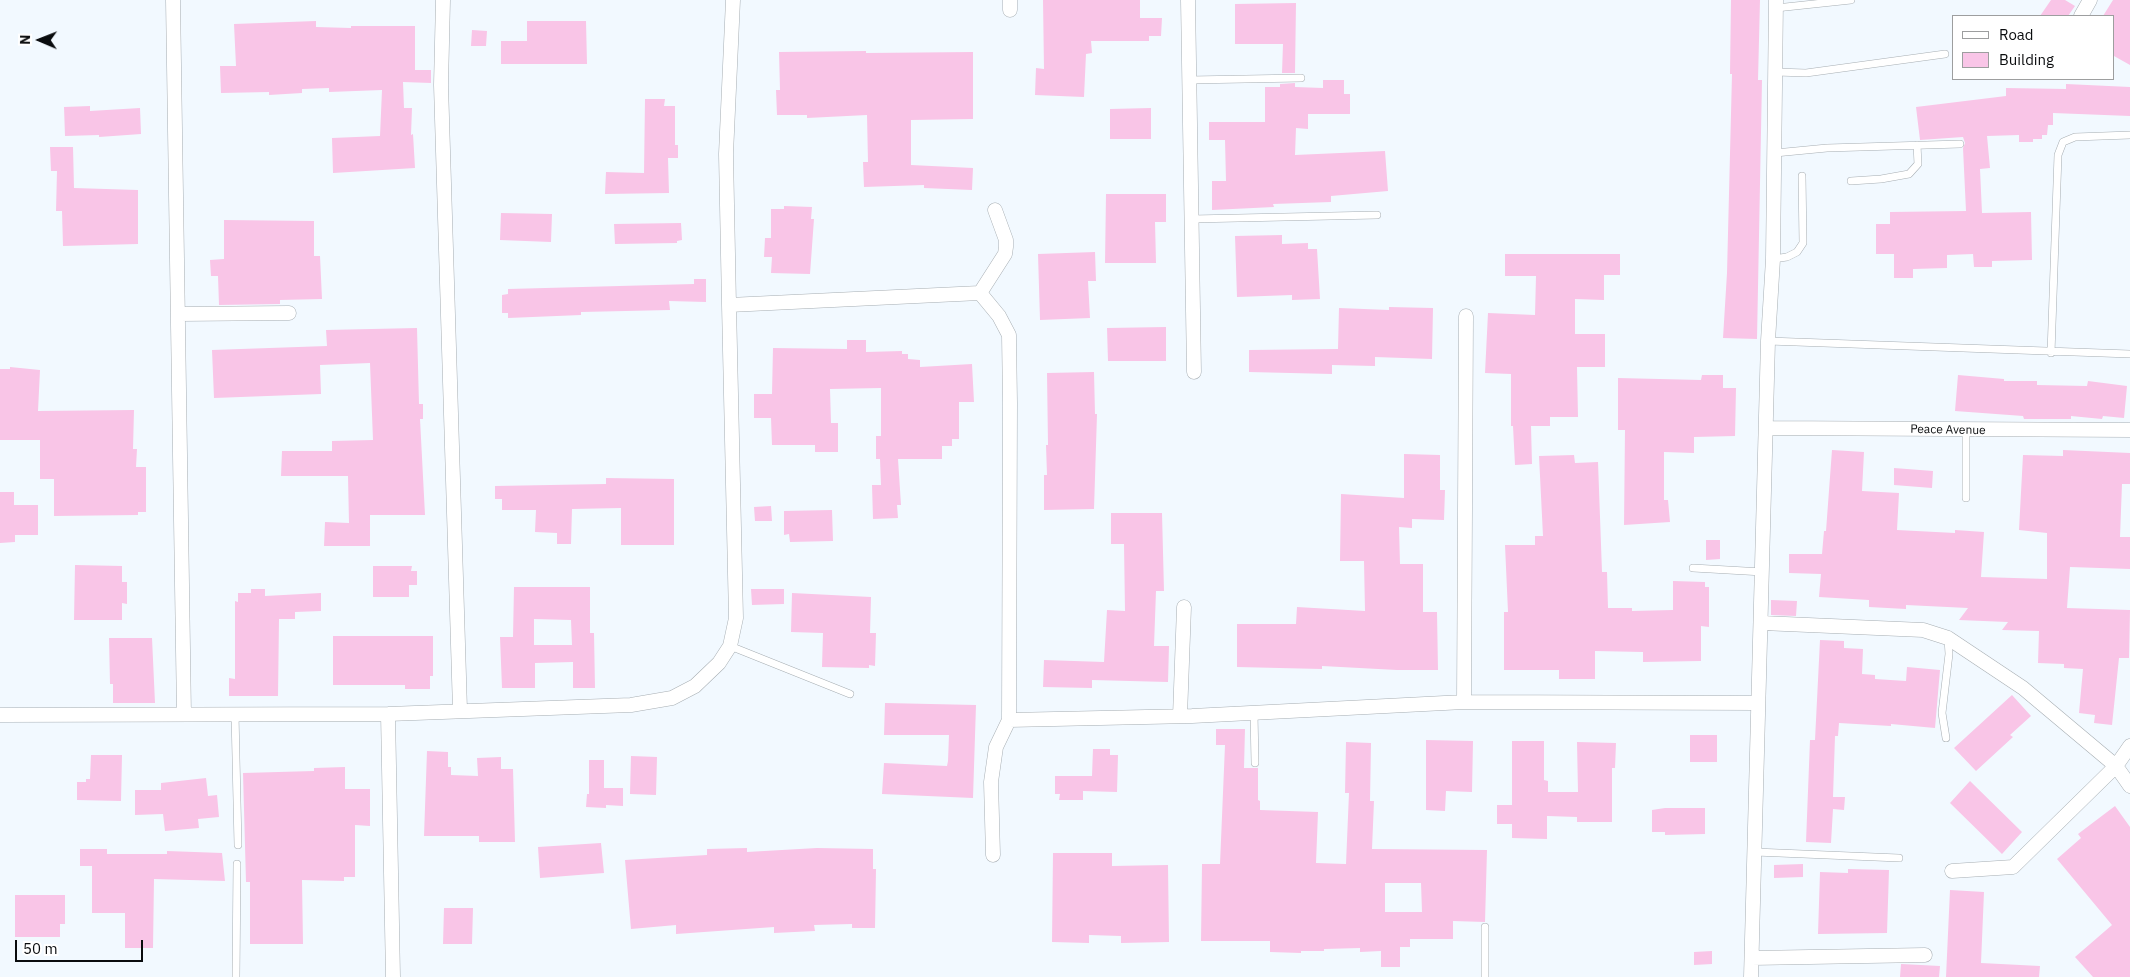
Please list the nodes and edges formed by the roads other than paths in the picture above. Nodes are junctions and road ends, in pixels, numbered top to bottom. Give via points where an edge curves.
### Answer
1 (172, 0) edge
2 (443, 0) edge
3 (733, 0) edge
4 (1188, 0) edge
5 (1851, 0) edge
6 (2090, 0) edge
7 (1776, 4) edge
8 (2082, 15) edge
9 (1945, 54) dead end
10 (1776, 72) junction
11 (1302, 78) dead end
12 (1190, 80) junction
13 (2130, 135) edge
14 (1960, 144) dead end
15 (1917, 145) junction
16 (1775, 153) junction
17 (1802, 176) dead end
18 (1851, 181) dead end
19 (995, 210) dead end
20 (1377, 214) dead end
21 (1192, 219) junction
22 (1773, 259) junction
23 (980, 293) junction
24 (729, 305) junction
25 (289, 313) dead end
26 (179, 314) junction
27 (1466, 316) dead end
28 (1768, 341) junction
29 (2051, 353) junction
30 (2130, 354) edge
31 (1194, 372) dead end
32 (1766, 428) junction
33 (1966, 430) junction
34 (2130, 430) edge
35 (1966, 498) dead end
36 (1693, 568) dead end
37 (1763, 572) junction
38 (1184, 606) dead end
39 (1762, 623) junction
40 (1948, 638) junction
41 (730, 646) junction
42 (850, 694) dead end
43 (1464, 702) junction
44 (1758, 704) junction
45 (460, 710) junction
46 (1254, 713) junction
47 (184, 714) junction
48 (235, 714) junction
49 (388, 714) junction
50 (0, 715) edge
51 (1180, 716) junction
52 (1008, 720) junction
53 (1946, 738) dead end
54 (2130, 746) edge
55 (1255, 763) dead end
56 (2116, 766) junction
57 (2130, 786) edge
58 (238, 846) dead end
59 (1754, 852) junction
60 (993, 855) dead end
61 (1899, 858) dead end
62 (238, 864) dead end
63 (1952, 871) dead end
64 (1485, 927) dead end
65 (1925, 955) dead end
66 (1752, 958) junction
67 (236, 977) edge
68 (393, 977) edge
69 (1485, 977) edge
70 (1752, 977) edge

1 - 26 street
2 - 45 street via 441,85
3 - 24 street via 726,154
4 - 12 street
5 - 7 lane
6 - 8 street
7 - 10 street
9 - 10 lane via 1806,74
10 - 16 street
11 - 12 lane
12 - 21 street
13 - 29 lane via 2075,137 2063,142 2058,155
14 - 15 lane
15 - 16 lane
15 - 18 lane via 1918,164 1909,174
16 - 22 street
17 - 22 lane via 1803,243 1797,252
19 - 23 street via 1006,240 1005,254
20 - 21 lane
21 - 31 street
22 - 28 street
23 - 24 street
23 - 52 street via 999,316 1008,335
24 - 41 street via 736,618
25 - 26 street
26 - 47 street
27 - 43 street
28 - 29 lane
28 - 32 street
29 - 30 lane
32 - 33 street, Peace Avenue
32 - 37 street
33 - 34 street, Peace Avenue
33 - 35 lane
36 - 37 lane
37 - 39 street
38 - 51 street
39 - 40 street via 1923,630
39 - 44 street
40 - 53 lane via 1942,713
40 - 56 street via 2023,688
41 - 42 lane
41 - 45 street via 719,663 695,686 672,698 631,705
43 - 44 street
43 - 46 street
44 - 59 street
45 - 49 street
46 - 51 street
46 - 55 lane
47 - 48 street
47 - 50 street
48 - 49 street
48 - 58 lane
49 - 68 street
51 - 52 street
52 - 60 street via 996,747 991,782
54 - 56 street
56 - 57 street
56 - 63 street via 2013,867
59 - 61 lane
59 - 66 street
62 - 67 lane
64 - 69 lane
65 - 66 street
66 - 70 street

